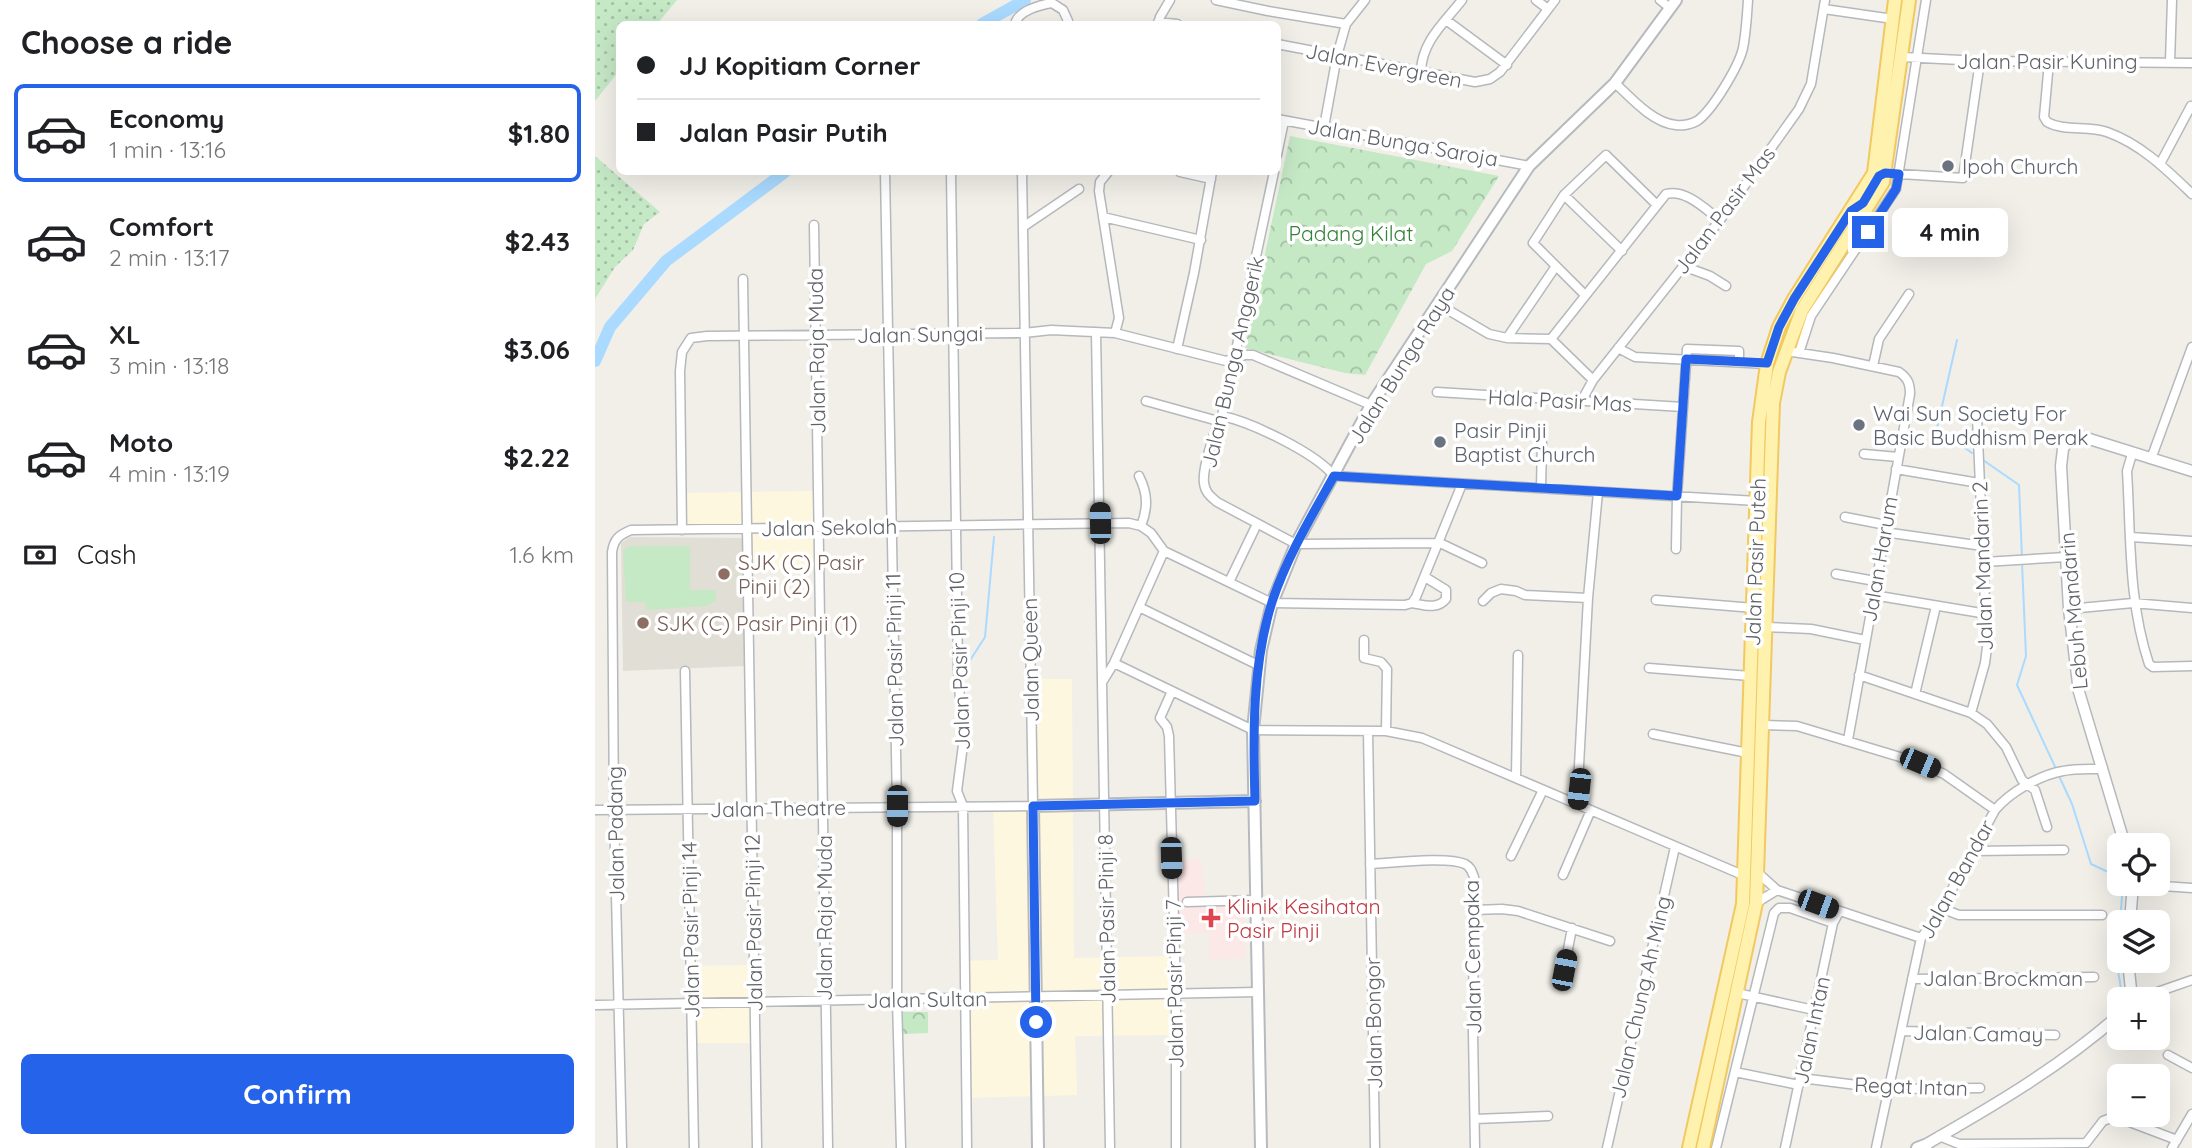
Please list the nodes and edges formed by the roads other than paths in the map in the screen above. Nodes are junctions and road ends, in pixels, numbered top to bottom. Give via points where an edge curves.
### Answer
1 (1170, 0) edge
2 (1216, 0) edge
3 (1365, 0) edge
4 (1462, 0) edge
5 (1536, 0) edge
6 (1555, 0) edge
7 (1660, 0) edge
8 (1748, 0) edge
9 (1895, 0) edge
10 (1909, 0) edge
11 (1926, 0) edge
12 (2172, 0) edge
13 (1673, 4) edge
14 (1825, 5) edge
15 (1548, 9) junction
16 (1893, 19) junction
17 (1068, 20) dead end
18 (1446, 20) junction
19 (1016, 21) edge
20 (1159, 21) edge
21 (1346, 24) junction
22 (1281, 45) edge
23 (1337, 56) junction
24 (1902, 57) junction
25 (1917, 58) junction
26 (1980, 61) junction
27 (2049, 62) junction
28 (2170, 62) junction
29 (2192, 63) edge
30 (1507, 65) junction
31 (1421, 71) junction
32 (1615, 83) junction
33 (2191, 106) edge
34 (1281, 120) edge
35 (1324, 127) junction
36 (2160, 164) junction
37 (1529, 166) junction
38 (1892, 174) junction
39 (885, 175) edge
40 (951, 175) edge
41 (1022, 175) edge
42 (1104, 175) edge
43 (1273, 175) edge
44 (1212, 176) edge
45 (1079, 189) dead end
46 (2192, 194) edge
47 (1564, 195) junction
48 (1657, 205) junction
49 (1853, 210) junction
50 (1103, 217) junction
51 (1720, 220) junction
52 (814, 225) dead end
53 (1023, 227) junction
54 (1201, 240) junction
55 (1622, 251) junction
56 (1556, 266) junction
57 (1683, 266) junction
58 (743, 279) dead end
59 (1726, 286) dead end
60 (1909, 294) dead end
61 (1585, 295) junction
62 (1438, 304) junction
63 (1096, 332) junction
64 (952, 333) junction
65 (1024, 333) junction
66 (1115, 333) junction
67 (887, 334) junction
68 (744, 335) junction
69 (816, 335) junction
70 (1507, 338) junction
71 (1551, 339) junction
72 (2192, 347) edge
73 (1618, 348) junction
74 (1177, 349) junction
75 (1792, 352) junction
76 (1686, 359) junction
77 (1233, 360) junction
78 (1767, 363) junction
79 (1873, 366) junction
80 (1593, 380) junction
81 (1437, 392) dead end
82 (1146, 401) dead end
83 (1581, 402) junction
84 (1371, 405) junction
85 (1683, 407) junction
86 (1977, 416) dead end
87 (1220, 418) junction
88 (1542, 443) dead end
89 (1864, 454) dead end
90 (2132, 454) junction
91 (1898, 457) junction
92 (2151, 458) junction
93 (1896, 469) junction
94 (2192, 471) edge
95 (1334, 476) junction
96 (1139, 477) dead end
97 (1979, 483) junction
98 (1462, 484) junction
99 (1541, 488) junction
100 (1598, 492) junction
101 (1677, 496) junction
102 (1757, 501) junction
103 (1845, 517) dead end
104 (1100, 523) junction
105 (1027, 524) junction
106 (1257, 524) junction
107 (955, 525) junction
108 (892, 526) junction
109 (1141, 526) junction
110 (819, 527) junction
111 (747, 528) junction
112 (1885, 528) junction
113 (631, 530) joint
114 (682, 530) junction
115 (2131, 537) junction
116 (2192, 541) edge
117 (1440, 543) junction
118 (1296, 544) junction
119 (1983, 546) junction
120 (1676, 550) dead end
121 (1164, 551) junction
122 (2066, 558) junction
123 (1984, 562) junction
124 (1482, 563) dead end
125 (1836, 574) dead end
126 (1425, 577) junction
127 (1875, 581) junction
128 (1229, 582) junction
129 (1873, 594) junction
130 (1588, 598) junction
131 (1656, 600) dead end
132 (1483, 601) dead end
133 (1272, 603) junction
134 (1412, 603) junction
135 (2133, 603) junction
136 (1936, 606) junction
137 (1139, 607) junction
138 (1753, 608) junction
139 (2192, 608) edge
140 (2069, 609) junction
141 (1987, 614) junction
142 (1766, 627) junction
143 (1364, 640) dead end
144 (1865, 640) junction
145 (1518, 655) dead end
146 (1114, 663) junction
147 (1260, 666) junction
148 (2192, 667) edge
149 (1649, 668) dead end
150 (685, 671) dead end
151 (1860, 675) junction
152 (1750, 676) junction
153 (1103, 682) junction
154 (1172, 691) junction
155 (1915, 694) junction
156 (1971, 713) junction
157 (1762, 725) junction
158 (1254, 730) junction
159 (1368, 731) junction
160 (1386, 731) junction
161 (1653, 734) dead end
162 (1848, 740) junction
163 (1748, 753) junction
164 (2103, 769) junction
165 (1515, 778) junction
166 (2028, 785) junction
167 (1543, 790) junction
168 (1255, 801) junction
169 (1169, 803) junction
170 (1577, 803) junction
171 (1104, 804) junction
172 (824, 806) junction
173 (897, 806) junction
174 (963, 806) junction
175 (1033, 806) junction
176 (688, 809) junction
177 (752, 809) junction
178 (595, 810) edge
179 (614, 810) junction
180 (1591, 810) junction
181 (1995, 810) junction
182 (2047, 827) dead end
183 (2122, 833) edge
184 (1675, 847) junction
185 (2064, 850) dead end
186 (1973, 851) junction
187 (1511, 856) dead end
188 (1370, 864) junction
189 (1751, 874) junction
190 (1563, 875) dead end
191 (2170, 887) edge
192 (2192, 888) edge
193 (1777, 890) junction
194 (1257, 900) junction
195 (1187, 902) dead end
196 (1756, 903) junction
197 (1943, 909) junction
198 (1474, 910) junction
199 (1839, 912) junction
200 (2102, 915) dead end
201 (1833, 923) junction
202 (1572, 928) junction
203 (1921, 938) junction
204 (1611, 941) dead end
205 (2094, 978) dead end
206 (1912, 979) junction
207 (2192, 980) edge
208 (1561, 985) dead end
209 (2170, 988) edge
210 (1258, 992) junction
211 (1737, 993) junction
212 (1176, 994) junction
213 (1108, 995) junction
214 (1753, 996) junction
215 (1036, 997) junction
216 (964, 998) junction
217 (897, 999) junction
218 (825, 1001) junction
219 (753, 1002) junction
220 (692, 1003) junction
221 (595, 1005) edge
222 (618, 1005) junction
223 (1814, 1010) junction
224 (2107, 1026) edge
225 (1902, 1031) junction
226 (2055, 1035) dead end
227 (2168, 1055) dead end
228 (2192, 1069) edge
229 (1735, 1072) junction
230 (1800, 1082) junction
231 (1980, 1088) dead end
232 (1889, 1090) junction
233 (2192, 1114) edge
234 (1548, 1116) dead end
235 (1475, 1119) junction
236 (1939, 1136) junction
237 (2175, 1144) edge
238 (2084, 1145) edge
239 (1922, 1147) edge
240 (622, 1148) edge
241 (694, 1148) edge
242 (757, 1148) edge
243 (828, 1148) edge
244 (901, 1148) edge
245 (967, 1148) edge
246 (1038, 1148) edge
247 (1110, 1148) edge
248 (1176, 1148) edge
249 (1261, 1148) edge
250 (1374, 1148) edge
251 (1475, 1148) edge
252 (1607, 1148) edge
253 (1689, 1148) edge
254 (1703, 1148) edge
255 (1716, 1148) edge
256 (1785, 1148) edge
257 (1876, 1148) edge

1 - 20 street
2 - 21 street
3 - 21 street
4 - 18 street
5 - 15 street
6 - 15 street
7 - 13 street
8 - 32 street via 1738,65 1695,122 1667,123
9 - 16 main road, Jalan Pasir Puteh
10 - 24 main road, Jalan Pasir Puteh
11 - 25 street
12 - 28 street
13 - 32 main road, Jalan Bunga Raya
14 - 16 street
14 - 51 street, Jalan Pasir Mas via 1808,92
15 - 30 street
16 - 49 main road, Jalan Pasir Puteh via 1874,173
17 - 19 street via 1052,3
18 - 30 street
18 - 31 street via 1428,42
21 - 23 street
22 - 23 street, Jalan Evergreen
23 - 31 street, Jalan Evergreen
23 - 35 street
24 - 25 street, Jalan Pasir Kuning
24 - 38 main road, Jalan Pasir Puteh
25 - 26 street, Jalan Pasir Kuning
25 - 38 street
26 - 27 street, Jalan Pasir Kuning
26 - 38 street via 1963,178
27 - 28 street, Jalan Pasir Kuning
27 - 36 street via 2047,122 2107,132
28 - 29 street, Jalan Pasir Kuning
30 - 31 street, Jalan Evergreen via 1490,79 1475,82
32 - 37 main road, Jalan Bunga Raya
33 - 36 street
34 - 35 street, Jalan Bunga Saroja
35 - 37 street, Jalan Bunga Saroja
36 - 46 street
37 - 62 main road, Jalan Bunga Raya
38 - 49 main road via 1879,176 1863,203
38 - 75 main road, Jalan Pasir Puteh via 1848,250 1802,310
39 - 67 street, Jalan Pasir Pinji 11
40 - 64 street, Jalan Pasir Pinji 10
41 - 53 street, Jalan Queen
42 - 50 street via 1099,191
43 - 77 street, Jalan Bunga Anggerik
44 - 54 street
45 - 53 street
47 - 48 street via 1607,155
47 - 55 street
47 - 56 street via 1534,243
48 - 51 street via 1666,194 1677,193
48 - 55 street
49 - 78 main road, Jalan Pasir Puteh via 1794,299
50 - 54 street
50 - 66 street via 1119,318
51 - 57 street, Jalan Pasir Mas
52 - 69 street, Jalan Raja Muda
53 - 65 street, Jalan Queen
54 - 74 street
55 - 61 street
56 - 61 street
56 - 70 street
57 - 59 street
57 - 73 street, Jalan Pasir Mas
58 - 68 street, Jalan Pasir Pinji 12
60 - 79 street via 1879,339
61 - 71 street
62 - 70 street via 1489,334
62 - 84 main road, Jalan Bunga Raya
63 - 65 street, Jalan Sungai
63 - 66 street, Jalan Sungai
63 - 104 street, Jalan Pasir Pinji 8
64 - 65 street, Jalan Sungai
64 - 67 street, Jalan Sungai
64 - 107 street, Jalan Pasir Pinji 10
65 - 105 street, Jalan Queen
66 - 74 street, Jalan Sungai
67 - 69 street, Jalan Sungai
67 - 108 street, Jalan Pasir Pinji 11
68 - 69 street, Jalan Sungai
68 - 111 street, Jalan Pasir Pinji 12
68 - 114 street, Jalan Sungai via 691,338 682,352
69 - 110 street, Jalan Raja Muda
70 - 71 street
71 - 80 street
72 - 92 street
73 - 76 street via 1635,357
73 - 80 street, Jalan Pasir Mas
74 - 77 street, Jalan Sungai
75 - 79 street
75 - 142 main road, Jalan Pasir Puteh via 1773,403
76 - 78 street
76 - 85 street
77 - 84 street, Jalan Sungai via 1252,355
77 - 87 street, Jalan Bunga Anggerik
78 - 102 main road, Jalan Pasir Puteh via 1759,422
79 - 91 street, Jalan Harum via 1899,372 1907,379 1910,394
80 - 83 street, Jalan Pasir Mas
81 - 83 street, Hala Pasir Mas
82 - 87 street
83 - 85 street, Hala Pasir Mas
84 - 95 main road, Jalan Bunga Raya
85 - 101 street
86 - 97 street, Jalan Mandarin 2
87 - 95 street via 1250,424 1327,467
87 - 106 street, Jalan Bunga Anggerik via 1204,484 1217,502
88 - 99 street
89 - 91 street
90 - 92 street
90 - 115 street via 2127,471
90 - 122 street, Lebuh Mandarin via 2083,437 2064,443
91 - 93 street, Jalan Harum
92 - 94 street
93 - 97 street
93 - 112 street, Jalan Harum
95 - 98 street
95 - 118 main road, Jalan Bunga Raya
96 - 109 street via 1146,496
97 - 119 street, Jalan Mandarin 2
98 - 99 street
98 - 117 street
99 - 100 street
100 - 101 street
100 - 130 street
101 - 102 street
101 - 120 street
102 - 138 main road, Jalan Pasir Puteh
103 - 112 street
104 - 105 street, Jalan Sekolah
104 - 109 street, Jalan Sekolah
104 - 153 street, Jalan Pasir Pinji 8
105 - 107 street, Jalan Sekolah
105 - 175 street, Jalan Queen
106 - 118 street, Jalan Bunga Anggerik
106 - 128 street
107 - 108 street, Jalan Sekolah
107 - 174 street, Jalan Pasir Pinji 10 via 963,745 957,790
108 - 110 street, Jalan Sekolah
108 - 173 street, Jalan Pasir Pinji 11
109 - 121 street
110 - 111 street, Jalan Sekolah
110 - 172 street, Jalan Raja Muda
111 - 114 street, Jalan Sekolah
111 - 177 street, Jalan Pasir Pinji 12
112 - 119 street
112 - 127 street, Jalan Harum
113 - 114 street, Jalan Sekolah
113 - 179 street, Jalan Padang via 620,535 612,552
115 - 116 street
115 - 135 street
117 - 118 street
117 - 124 street
117 - 126 street
118 - 133 main road, Jalan Bunga Raya
119 - 123 street, Jalan Mandarin 2
121 - 128 street
121 - 137 street
122 - 123 street
122 - 140 street, Lebuh Mandarin
123 - 141 street, Jalan Mandarin 2
125 - 127 street
126 - 134 street
126 - 134 street via 1446,590 1446,598 1435,606
127 - 129 street, Jalan Harum
128 - 133 street
129 - 136 street
129 - 144 street, Jalan Harum
130 - 132 street via 1501,589
130 - 170 street
131 - 138 street
133 - 134 street
133 - 147 main road, Jalan Bunga Raya
135 - 139 street
135 - 140 street
135 - 148 street via 2149,664 2158,669
136 - 141 street
136 - 155 street
137 - 146 street
137 - 147 street
138 - 152 main road, Jalan Pasir Puteh
140 - 164 street, Lebuh Mandarin via 2079,692
141 - 156 street, Jalan Mandarin 2 via 1985,663
142 - 144 street via 1811,629
142 - 157 main road, Jalan Pasir Puteh
143 - 160 street via 1364,658 1381,662 1387,669
144 - 151 street, Jalan Harum
145 - 165 street
146 - 153 street
146 - 154 street
147 - 158 main road, Jalan Bunga Raya
149 - 152 street
150 - 176 street, Jalan Pasir Pinji 14
151 - 155 street
151 - 162 street, Jalan Harum
152 - 163 main road, Jalan Pasir Puteh
153 - 171 street, Jalan Pasir Pinji 8
154 - 158 street
154 - 169 street, Jalan Pasir Pinji 7 via 1160,718 1169,736
155 - 156 street
156 - 166 street via 2000,737
157 - 162 street via 1797,726
157 - 189 main road, Jalan Pasir Puteh
158 - 159 street
158 - 168 main road, Jalan Bunga Raya
159 - 160 street
159 - 188 street, Jalan Bongor
160 - 165 street via 1422,738
161 - 163 street
162 - 181 street via 1934,768
163 - 189 main road, Jalan Pasir Puteh
164 - 166 street, Jalan Bandar via 2058,772
164 - 183 street, Lebuh Mandarin
165 - 167 street
166 - 181 street, Jalan Bandar
166 - 182 street via 2037,793
167 - 170 street
167 - 187 street
168 - 169 main road, Jalan Theatre
168 - 194 main road, Jalan Bunga Raya
169 - 171 main road, Jalan Theatre
169 - 212 street, Jalan Pasir Pinji 7
170 - 180 street
171 - 175 main road, Jalan Theatre
171 - 213 street, Jalan Pasir Pinji 8
172 - 173 street, Jalan Theatre
172 - 177 street, Jalan Theatre
172 - 218 street, Jalan Raja Muda
173 - 174 street, Jalan Theatre
173 - 217 street, Jalan Pasir Pinji 11
174 - 175 street, Jalan Theatre
174 - 216 street, Jalan Pasir Pinji 10
175 - 215 main road, Jalan Queen
176 - 177 street, Jalan Theatre
176 - 179 street, Jalan Theatre
176 - 220 street, Jalan Pasir Pinji 14
177 - 219 street, Jalan Pasir Pinji 12
178 - 179 street, Jalan Theatre
179 - 222 street, Jalan Padang
180 - 184 street
180 - 190 street
181 - 186 street, Jalan Bandar
184 - 189 street
184 - 252 street, Jalan Chung Ah Ming
185 - 186 street
186 - 197 street, Jalan Bandar
188 - 198 street, Jalan Cempaka via 1447,860 1465,864 1474,877
188 - 250 street, Jalan Bongor
189 - 193 street
189 - 196 main road, Jalan Pasir Puteh
189 - 253 main road, Jalan Pasir Puteh
191 - 192 street
193 - 196 street
193 - 199 street
194 - 195 street
194 - 210 main road, Jalan Bunga Raya
196 - 211 main road, Jalan Pasir Puteh
197 - 200 street via 1959,915
197 - 203 street, Jalan Bandar
198 - 202 street via 1510,909
198 - 235 street, Jalan Cempaka
199 - 201 street, Jalan Intan
199 - 203 street
201 - 214 street via 1779,908
201 - 223 street, Jalan Intan
202 - 204 street
202 - 208 street
203 - 206 street, Jalan Bandar
205 - 206 street, Jalan Brockman
206 - 225 street, Jalan Bandar
207 - 209 street
210 - 212 street, Jalan Sultan
210 - 249 main road, Jalan Bunga Raya
211 - 214 street
211 - 254 main road, Jalan Pasir Puteh
212 - 213 street, Jalan Sultan
212 - 248 street, Jalan Pasir Pinji 7
213 - 215 street, Jalan Sultan
213 - 247 street, Jalan Pasir Pinji 8
214 - 223 street
214 - 229 street
215 - 216 street, Jalan Sultan
215 - 246 main road, Jalan Queen
216 - 217 street, Jalan Sultan
216 - 245 street, Jalan Pasir Pinji 10
217 - 218 street, Jalan Sultan
217 - 244 street, Jalan Pasir Pinji 11
218 - 219 street, Jalan Sultan
218 - 243 street, Jalan Raja Muda
219 - 220 street, Jalan Sultan
219 - 242 street, Jalan Pasir Pinji 12
220 - 222 street, Jalan Sultan
220 - 241 street, Jalan Pasir Pinji 14
221 - 222 street, Jalan Sultan
222 - 240 street, Jalan Padang
223 - 230 street, Jalan Intan
224 - 236 street via 2016,1092
225 - 226 street, Jalan Camay
225 - 232 street, Jalan Bandar
227 - 228 street
229 - 230 street, Regat Intan
229 - 255 street
230 - 232 street, Regat Intan
230 - 256 street, Jalan Intan
231 - 232 street, Regat Intan
232 - 257 street, Jalan Bandar
233 - 237 street
234 - 235 street
235 - 251 street, Jalan Cempaka
236 - 238 street via 1959,1144
236 - 239 street
237 - 238 street via 2111,1118 2103,1121

